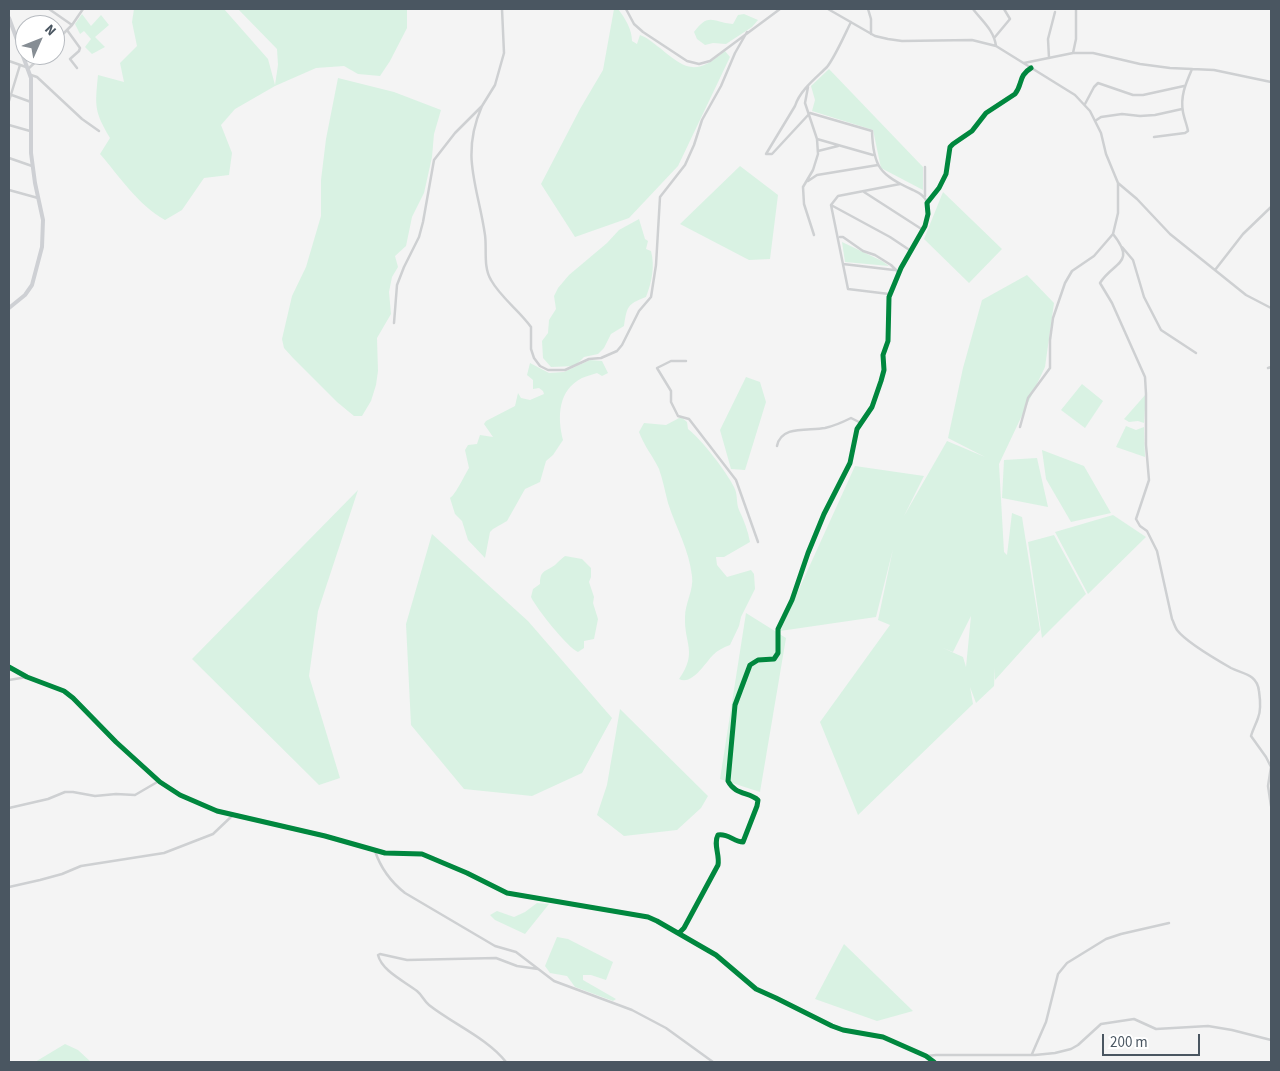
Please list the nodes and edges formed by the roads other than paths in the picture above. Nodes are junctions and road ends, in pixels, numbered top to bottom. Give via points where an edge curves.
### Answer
1 (49, 9) edge
2 (83, 9) edge
3 (502, 9) edge
4 (626, 9) edge
5 (780, 9) edge
6 (828, 9) edge
7 (868, 9) edge
8 (973, 9) edge
9 (1004, 9) edge
10 (1076, 9) edge
11 (1056, 12) dead end
12 (9, 18) edge
13 (851, 22) junction
14 (72, 25) junction
15 (67, 30) joint
16 (747, 32) junction
17 (871, 34) junction
18 (995, 38) junction
19 (996, 46) junction
20 (1073, 53) junction
21 (1049, 58) junction
22 (1024, 63) junction
23 (20, 65) edge
24 (22, 65) edge
25 (30, 65) edge
26 (27, 68) junction
27 (78, 68) dead end
28 (1031, 68) junction
29 (1192, 69) junction
30 (30, 74) junction
31 (1271, 82) edge
32 (808, 86) junction
33 (1184, 86) junction
34 (10, 94) edge
35 (9, 101) edge
36 (31, 102) junction
37 (1084, 105) junction
38 (482, 106) junction
39 (1182, 109) junction
40 (810, 113) junction
41 (1095, 120) junction
42 (9, 125) edge
43 (30, 131) junction
44 (99, 131) dead end
45 (1154, 137) dead end
46 (817, 140) junction
47 (840, 146) junction
48 (818, 152) junction
49 (874, 156) junction
50 (9, 158) edge
51 (878, 164) junction
52 (32, 166) junction
53 (925, 166) dead end
54 (806, 182) junction
55 (1118, 183) junction
56 (900, 184) junction
57 (9, 190) edge
58 (862, 191) junction
59 (924, 196) junction
60 (38, 198) junction
61 (927, 202) junction
62 (831, 205) junction
63 (1271, 207) edge
64 (923, 230) junction
65 (1112, 234) junction
66 (814, 235) dead end
67 (840, 238) dead end
68 (1121, 246) junction
69 (911, 251) junction
70 (843, 264) junction
71 (894, 270) junction
72 (1215, 270) junction
73 (899, 273) junction
74 (890, 294) junction
75 (9, 308) edge
76 (1271, 308) edge
77 (394, 322) dead end
78 (1196, 353) dead end
79 (686, 361) dead end
80 (861, 423) junction
81 (1020, 427) dead end
82 (776, 446) dead end
83 (758, 542) dead end
84 (9, 667) edge
85 (27, 678) junction
86 (9, 680) edge
87 (159, 781) junction
88 (1271, 806) edge
89 (9, 808) edge
90 (232, 815) junction
91 (375, 850) junction
92 (9, 887) edge
93 (1169, 924) dead end
94 (679, 933) junction
95 (540, 970) junction
96 (1271, 1040) edge
97 (1032, 1054) junction
98 (926, 1056) junction
99 (506, 1062) edge
100 (714, 1062) edge
101 (934, 1062) edge

1 - 14 street
2 - 14 street
3 - 38 street via 502,64 495,86
4 - 16 street via 643,32 692,63 706,63
5 - 16 street
6 - 13 street
7 - 17 street
8 - 18 street
9 - 18 street via 1010,19
10 - 20 street
11 - 21 street via 1048,39
12 - 26 street
13 - 17 street
13 - 32 street via 827,66
14 - 15 street
15 - 27 street via 80,48 70,59
16 - 38 street via 702,120 685,165 660,197 651,297 639,311 617,351 565,370 548,370 540,366 530,349 531,327 499,293 487,272 486,236 471,167 476,120
17 - 19 street via 902,41 972,40
18 - 19 street
19 - 22 street
20 - 21 street
20 - 29 street via 1093,52 1140,64
21 - 22 street
22 - 28 street
23 - 34 street
24 - 26 street
25 - 26 street
26 - 30 street
28 - 37 street via 1067,88
28 - 61 street via 1022,76 1015,94 986,113 972,131 950,147 946,174
29 - 31 street via 1222,71
29 - 33 street
30 - 36 street
30 - 44 street
32 - 40 street via 805,102
32 - 40 street via 766,154 772,154
33 - 37 street via 1133,95 1098,84
33 - 39 street
34 - 35 street
34 - 36 street
36 - 43 street
37 - 41 street
38 - 77 street via 434,160 424,222 397,285
39 - 41 street via 1155,115 1122,114
39 - 45 street via 1187,132
40 - 46 street
40 - 49 street via 872,131
41 - 55 street
42 - 43 street
43 - 52 street
46 - 47 street
46 - 48 street
47 - 48 street
47 - 49 street
48 - 54 street
49 - 51 street
50 - 52 street
51 - 54 street via 816,175
51 - 56 street via 883,172
52 - 60 street
53 - 59 street
54 - 66 street via 803,187 804,204
55 - 65 street via 1118,213
55 - 72 street via 1138,199 1170,234
56 - 58 street
56 - 59 street
57 - 60 street
58 - 62 street via 838,196
58 - 64 street
59 - 61 street
60 - 75 street via 43,220 42,247 32,285
61 - 64 street via 928,214
62 - 69 street
62 - 70 street
63 - 72 street via 1243,234
64 - 69 street
65 - 68 street
65 - 81 street via 1094,256 1072,271 1065,283 1053,318 1050,368 1028,398
67 - 71 street via 875,255
68 - 78 street via 1132,260 1144,297 1161,330
68 - 88 street via 1123,253 1119,265 1100,283 1145,377 1148,480 1136,519 1147,531 1157,551 1177,630 1197,646 1251,676 1257,684 1259,716 1251,736 1271,767 1268,786
69 - 73 street
70 - 71 street
70 - 74 street via 848,289
71 - 73 street
72 - 76 street via 1246,296
73 - 74 street
74 - 80 street via 884,370 872,407
79 - 83 street via 671,362 658,368 671,391 671,402 678,416 689,419 736,480
80 - 82 street via 851,418 826,428 787,431
80 - 94 street via 850,463 824,514 778,629 778,653 774,659 758,660 750,665 736,706 728,781 734,789 756,797 757,806 743,842 725,834 718,835 718,865
84 - 85 street
85 - 86 street
85 - 87 street via 64,691 73,698
87 - 89 street via 135,795 100,796 66,792
87 - 90 street via 180,796
90 - 91 street
90 - 92 street via 213,834 164,853 81,866
91 - 94 street via 422,854 507,893 648,917
91 - 95 street via 393,883 405,893 495,946 516,952
93 - 97 street via 1106,939 1067,963 1058,974 1046,1022
94 - 98 street via 716,955 756,989 832,1026 883,1037
95 - 99 street via 496,958 407,960 378,955 392,974 417,991 429,1006 466,1029
95 - 100 street via 554,981 632,1010 666,1028
96 - 97 street via 1208,1026 1156,1029 1134,1020 1101,1024 1071,1049
97 - 98 street
98 - 101 street

